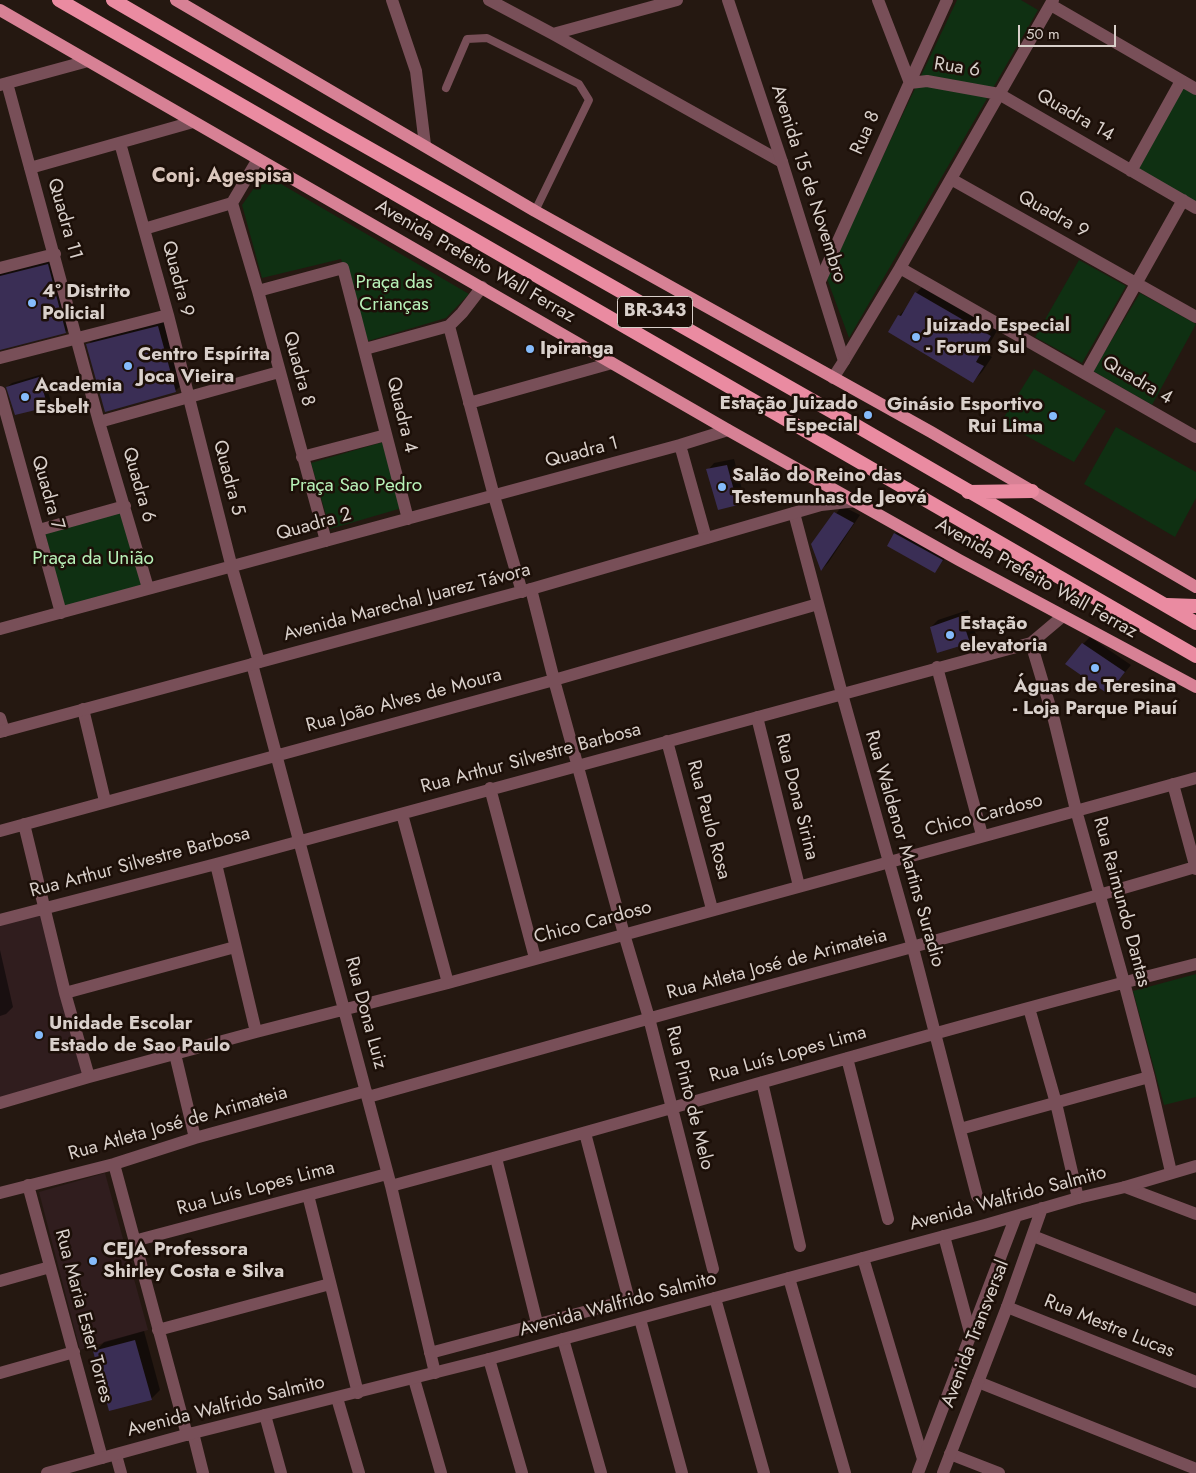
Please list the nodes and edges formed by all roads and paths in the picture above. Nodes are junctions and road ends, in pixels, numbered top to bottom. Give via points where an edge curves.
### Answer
1 (59, 0) edge
2 (113, 0) edge
3 (176, 0) edge
4 (392, 0) edge
5 (489, 0) edge
6 (678, 0) edge
7 (728, 0) edge
8 (878, 0) edge
9 (947, 0) edge
10 (1052, 2) edge
11 (0, 10) edge
12 (553, 34) junction
13 (88, 61) junction
14 (1181, 81) junction
15 (910, 83) junction
16 (3, 84) edge
17 (446, 88) dead end
18 (1196, 89) edge
19 (999, 94) junction
20 (193, 122) junction
21 (120, 144) junction
22 (425, 145) junction
23 (258, 159) junction
24 (782, 162) junction
25 (30, 168) junction
26 (1131, 171) junction
27 (951, 179) junction
28 (1183, 200) junction
29 (232, 203) junction
30 (1196, 208) edge
31 (535, 211) junction
32 (144, 229) junction
33 (55, 254) junction
34 (0, 268) edge
35 (900, 268) junction
36 (820, 281) junction
37 (1137, 284) junction
38 (482, 287) junction
39 (258, 291) junction
40 (168, 315) junction
41 (1196, 317) edge
42 (449, 326) junction
43 (77, 338) junction
44 (365, 349) junction
45 (0, 358) edge
46 (844, 361) junction
47 (612, 363) junction
48 (279, 372) junction
49 (1086, 373) junction
50 (833, 378) junction
51 (0, 392) edge
52 (188, 398) junction
53 (470, 403) junction
54 (99, 422) junction
55 (728, 430) junction
56 (386, 435) junction
57 (1196, 437) edge
58 (13, 442) junction
59 (680, 445) junction
60 (0, 446) edge
61 (302, 457) junction
62 (830, 486) junction
63 (1032, 491) junction
64 (968, 492) junction
65 (494, 496) junction
66 (857, 501) junction
67 (821, 505) junction
68 (125, 506) junction
69 (794, 513) junction
70 (408, 519) junction
71 (39, 530) junction
72 (706, 538) junction
73 (326, 541) junction
74 (232, 568) junction
75 (1196, 587) edge
76 (148, 588) junction
77 (527, 591) junction
78 (818, 604) junction
79 (1164, 605) junction
80 (1196, 606) edge
81 (61, 612) junction
82 (1063, 616) junction
83 (1196, 623) edge
84 (0, 629) edge
85 (1031, 643) junction
86 (1196, 656) edge
87 (256, 663) junction
88 (937, 667) junction
89 (554, 680) junction
90 (1196, 687) edge
91 (842, 694) junction
92 (83, 709) junction
93 (757, 717) junction
94 (0, 718) edge
95 (2, 731) edge
96 (667, 741) junction
97 (276, 756) junction
98 (578, 766) junction
99 (1196, 778) edge
100 (1173, 784) junction
101 (490, 788) junction
102 (105, 801) junction
103 (1076, 810) junction
104 (402, 814) junction
105 (24, 824) junction
106 (0, 831) edge
107 (982, 835) junction
108 (298, 841) junction
109 (889, 862) junction
110 (216, 864) junction
111 (1196, 868) edge
112 (799, 886) junction
113 (1100, 896) junction
114 (45, 908) junction
115 (712, 909) junction
116 (0, 920) edge
117 (624, 934) junction
118 (235, 947) junction
119 (913, 948) junction
120 (535, 958) junction
121 (1196, 964) edge
122 (1124, 982) junction
123 (448, 983) junction
124 (65, 993) junction
125 (1029, 1008) junction
126 (346, 1009) junction
127 (649, 1018) junction
128 (256, 1032) junction
129 (936, 1033) junction
130 (175, 1054) junction
131 (847, 1058) junction
132 (90, 1077) junction
133 (1149, 1077) junction
134 (762, 1082) junction
135 (367, 1094) junction
136 (1056, 1102) junction
137 (0, 1103) edge
138 (672, 1107) junction
139 (960, 1129) junction
140 (585, 1133) junction
141 (195, 1138) junction
142 (496, 1158) junction
143 (114, 1164) junction
144 (1196, 1166) edge
145 (1171, 1172) junction
146 (389, 1180) junction
147 (28, 1185) junction
148 (1125, 1187) junction
149 (0, 1193) edge
150 (308, 1195) junction
151 (977, 1196) dead end
152 (1078, 1198) junction
153 (1042, 1208) junction
154 (1196, 1214) edge
155 (1016, 1216) junction
156 (888, 1220) dead end
157 (944, 1236) junction
158 (1033, 1236) junction
159 (134, 1241) junction
160 (800, 1246) dead end
161 (863, 1258) junction
162 (50, 1267) junction
163 (714, 1269) dead end
164 (789, 1278) junction
165 (0, 1281) edge
166 (330, 1284) junction
167 (715, 1298) junction
168 (1196, 1300) edge
169 (1007, 1307) junction
170 (640, 1319) junction
171 (537, 1323) junction
172 (158, 1330) junction
173 (971, 1336) junction
174 (564, 1339) junction
175 (74, 1352) junction
176 (430, 1353) junction
177 (489, 1359) junction
178 (0, 1373) edge
179 (435, 1373) junction
180 (414, 1378) junction
181 (978, 1382) junction
182 (1196, 1382) edge
183 (358, 1393) junction
184 (337, 1398) junction
185 (265, 1415) junction
186 (190, 1434) junction
187 (950, 1454) junction
188 (116, 1455) junction
189 (102, 1458) junction
190 (923, 1459) junction
191 (80, 1468) edge
192 (1196, 1469) edge
193 (62, 1471) edge
194 (47, 1473) edge
195 (121, 1473) edge
196 (203, 1473) edge
197 (281, 1473) edge
198 (359, 1473) edge
199 (441, 1473) edge
200 (522, 1473) edge
201 (601, 1473) edge
202 (682, 1473) edge
203 (764, 1473) edge
204 (845, 1473) edge
205 (918, 1473) edge
206 (943, 1473) edge
207 (999, 1473) edge

1 - 86 highway, Avenida Prefeito Wall Ferraz / BR-343
2 - 64 highway, BR-343
3 - 22 main road
4 - 22 street via 417,77
5 - 12 street
6 - 12 street
7 - 24 street, Avenida 15 de Novembro
8 - 15 street
9 - 15 street, Rua 8
10 - 14 street
10 - 19 street
11 - 13 main road, Avenida Prefeito Wall Ferraz
12 - 24 street
13 - 16 street
13 - 20 main road, Avenida Prefeito Wall Ferraz
14 - 18 street
14 - 26 street
15 - 19 street, Rua 6 via 927,81
15 - 36 street, Rua 8
16 - 25 street, Quadra 11
17 - 31 lane via 467,39 487,38 579,84 589,100
19 - 26 street, Quadra 14
19 - 27 street
20 - 21 street
20 - 23 main road, Avenida Prefeito Wall Ferraz
21 - 25 street
21 - 32 street, Quadra 9
22 - 31 main road
23 - 29 street
23 - 38 main road, Avenida Prefeito Wall Ferraz
24 - 36 street, Avenida 15 de Novembro
25 - 33 street, Quadra 11
26 - 28 street, Quadra 14
27 - 35 street
27 - 37 street, Quadra 9
28 - 30 street, Quadra 14
28 - 37 street
29 - 32 street
29 - 39 street, Quadra 8
31 - 50 main road
32 - 40 street, Quadra 9
33 - 34 street
33 - 43 street, Quadra 11
35 - 46 street
35 - 49 street
36 - 46 street, Avenida 15 de Novembro
37 - 41 street
37 - 49 street
38 - 42 street
38 - 47 main road, Avenida Prefeito Wall Ferraz
39 - 44 street, Quadra 4 via 342,268
39 - 48 street, Quadra 8
40 - 43 street
40 - 52 street, Quadra 9
42 - 44 street
42 - 53 street, Rua Pinto de Melo
43 - 45 street
43 - 54 street, Quadra 11
44 - 56 street, Quadra 4
46 - 50 street
47 - 53 street
47 - 55 main road, Avenida Prefeito Wall Ferraz
48 - 52 street
48 - 61 street, Quadra 8
49 - 57 street, Quadra 4
50 - 63 main road
51 - 58 street, Quadra 7
52 - 54 street
52 - 74 street, Quadra 5
53 - 65 street, Rua Pinto de Melo
54 - 68 street, Quadra 6
55 - 59 street, Quadra 1
55 - 62 main road, Avenida Prefeito Wall Ferraz
56 - 61 street
56 - 70 street, Quadra 4
58 - 60 street
58 - 71 street, Quadra 7
59 - 65 street, Quadra 1
59 - 72 street
61 - 73 street, Quadra 8
62 - 66 main road, Avenida Prefeito Wall Ferraz
62 - 67 street
63 - 64 highway
63 - 75 main road
64 - 79 highway, BR-343
65 - 70 street, Quadra 2
65 - 77 street, Rua Pinto de Melo
66 - 67 street, Avenida Marechal Juarez Távora
66 - 82 main road, Avenida Prefeito Wall Ferraz
67 - 69 street, Avenida Marechal Juarez Távora
68 - 71 street
68 - 76 street, Quadra 6
69 - 72 street, Avenida Marechal Juarez Távora
69 - 78 street, Rua Waldenor Martins Suradio
70 - 73 street, Quadra 2
71 - 81 street, Quadra 7
72 - 77 street, Avenida Marechal Juarez Távora
73 - 74 street, Quadra 2
74 - 76 street, Quadra 2
74 - 87 street, Rua Dona Luiz
76 - 81 street, Quadra 2
77 - 87 street, Avenida Marechal Juarez Távora
77 - 89 street, Rua Pinto de Melo
78 - 89 street, Rua João Alves de Moura
78 - 91 street, Rua Waldenor Martins Suradio
79 - 80 highway
79 - 83 highway, BR-343
81 - 84 street, Quadra 2
82 - 85 street, Rua Arthur Silvestre Barbosa
82 - 90 main road, Avenida Prefeito Wall Ferraz
85 - 88 street, Rua Arthur Silvestre Barbosa
85 - 103 street, Rua Raimundo Dantas
87 - 92 street, Avenida Marechal Juarez Távora
87 - 97 street, Rua Dona Luiz
88 - 91 street, Rua Arthur Silvestre Barbosa
88 - 107 street
89 - 97 street, Rua João Alves de Moura
89 - 98 street, Rua Pinto de Melo
91 - 93 street, Rua Arthur Silvestre Barbosa
91 - 109 street, Rua Waldenor Martins Suradio
92 - 95 street, Avenida Marechal Juarez Távora
92 - 102 street
93 - 96 street, Rua Arthur Silvestre Barbosa
93 - 112 street, Rua Dona Sirina
94 - 95 street
96 - 98 street, Rua Arthur Silvestre Barbosa
96 - 115 street, Rua Paulo Rosa
97 - 102 street, Rua João Alves de Moura
97 - 108 street, Rua Dona Luiz
98 - 101 street, Rua Arthur Silvestre Barbosa
98 - 117 street, Rua Pinto de Melo
99 - 100 street, Chico Cardoso
100 - 103 street, Chico Cardoso
100 - 111 street
101 - 104 street, Rua Arthur Silvestre Barbosa
101 - 120 street
102 - 105 street, Rua João Alves de Moura
103 - 107 street, Chico Cardoso
103 - 113 street, Rua Raimundo Dantas
104 - 108 street, Rua Arthur Silvestre Barbosa
104 - 123 street
105 - 106 street, Rua João Alves de Moura
105 - 114 street
107 - 109 street, Chico Cardoso
108 - 110 street, Rua Arthur Silvestre Barbosa
108 - 126 street, Rua Dona Luiz
109 - 112 street, Chico Cardoso
109 - 119 street, Rua Waldenor Martins Suradio
110 - 114 street, Rua Arthur Silvestre Barbosa
110 - 118 street
111 - 113 street, Rua Atleta José de Arimateia
112 - 115 street, Chico Cardoso
113 - 119 street, Rua Atleta José de Arimateia
113 - 122 street, Rua Raimundo Dantas
114 - 116 street, Rua Arthur Silvestre Barbosa
114 - 124 street
115 - 117 street, Chico Cardoso
117 - 120 street, Chico Cardoso
117 - 127 street, Rua Pinto de Melo
118 - 124 street
118 - 128 street
119 - 127 street, Rua Atleta José de Arimateia
119 - 129 street, Rua Waldenor Martins Suradio
120 - 123 street, Chico Cardoso
121 - 122 street, Rua Luís Lopes Lima
122 - 125 street, Rua Luís Lopes Lima
122 - 133 street, Rua Raimundo Dantas
123 - 126 street, Chico Cardoso
124 - 132 street
125 - 129 street, Rua Luís Lopes Lima
125 - 136 street
126 - 128 street, Chico Cardoso
126 - 135 street, Rua Dona Luiz
127 - 135 street, Rua Atleta José de Arimateia
127 - 138 street, Rua Pinto de Melo
128 - 130 street, Chico Cardoso
129 - 131 street, Rua Luís Lopes Lima
129 - 139 street, Rua Waldenor Martins Suradio
130 - 132 street, Chico Cardoso
130 - 141 street
131 - 134 street, Rua Luís Lopes Lima
131 - 156 street
132 - 137 street, Chico Cardoso
133 - 136 street
133 - 145 street, Rua Raimundo Dantas
134 - 138 street, Rua Luís Lopes Lima
134 - 160 street
135 - 141 street, Rua Atleta José de Arimateia
135 - 146 street, Rua Dona Luiz
136 - 139 street
136 - 152 street
138 - 140 street, Rua Luís Lopes Lima
138 - 163 street, Rua Pinto de Melo
139 - 151 street, Rua Waldenor Martins Suradio
140 - 142 street, Rua Luís Lopes Lima
140 - 171 street via 629,1300
141 - 143 street, Rua Atleta José de Arimateia
142 - 146 street, Rua Luís Lopes Lima
142 - 171 street
143 - 147 street, Rua Atleta José de Arimateia
143 - 159 street
144 - 145 street, Avenida Walfrido Salmito
145 - 148 street, Avenida Walfrido Salmito
146 - 150 street, Rua Luís Lopes Lima
146 - 176 street, Rua Dona Luiz
147 - 149 street, Rua Atleta José de Arimateia
147 - 162 street, Rua Maria Ester Torres
148 - 152 street, Avenida Walfrido Salmito
148 - 154 street
150 - 159 street, Rua Luís Lopes Lima
150 - 166 street
152 - 153 street, Avenida Walfrido Salmito
153 - 155 street, Avenida Walfrido Salmito
153 - 158 street, Avenida Transversal
155 - 157 street, Avenida Walfrido Salmito
155 - 173 street, Avenida Transversal
157 - 161 street, Avenida Walfrido Salmito
157 - 173 street
158 - 168 street
158 - 169 street, Avenida Transversal
159 - 172 street
161 - 164 street, Avenida Walfrido Salmito
161 - 190 street
162 - 165 street
162 - 175 street, Rua Maria Ester Torres
164 - 167 street, Avenida Walfrido Salmito
164 - 204 street
166 - 172 street
166 - 183 street
167 - 170 street, Avenida Walfrido Salmito
167 - 203 street
169 - 181 street, Avenida Transversal
169 - 182 street, Rua Mestre Lucas
170 - 174 street, Avenida Walfrido Salmito
170 - 202 street
171 - 176 street
172 - 186 street
173 - 190 street, Avenida Transversal
174 - 177 street, Avenida Walfrido Salmito
174 - 201 street
175 - 178 street
175 - 189 street, Rua Maria Ester Torres
176 - 179 street, Rua Dona Luiz
177 - 179 street, Avenida Walfrido Salmito
177 - 200 street
179 - 180 street, Avenida Walfrido Salmito
180 - 183 street, Avenida Walfrido Salmito
180 - 199 street
181 - 187 street, Avenida Transversal
181 - 192 street
183 - 184 street, Avenida Walfrido Salmito
184 - 185 street, Avenida Walfrido Salmito
184 - 198 street
185 - 186 street, Avenida Walfrido Salmito
185 - 197 street
186 - 188 street, Avenida Walfrido Salmito
186 - 196 street
187 - 206 street, Avenida Transversal
187 - 207 street
188 - 189 street, Avenida Walfrido Salmito
188 - 195 street
189 - 191 street, Avenida Walfrido Salmito
190 - 205 street, Avenida Transversal
191 - 193 street, Avenida Walfrido Salmito
193 - 194 street, Avenida Walfrido Salmito

